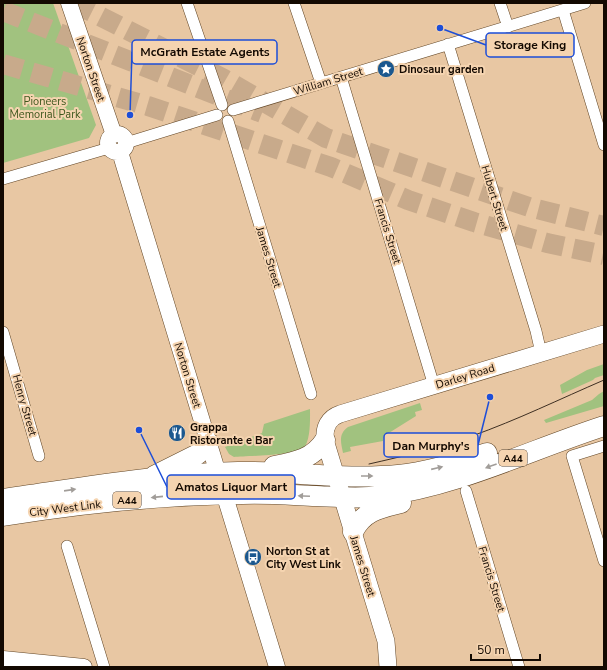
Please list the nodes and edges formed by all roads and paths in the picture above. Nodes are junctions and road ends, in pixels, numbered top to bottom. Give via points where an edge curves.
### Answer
1 (69, 3) edge
2 (187, 3) edge
3 (294, 3) edge
4 (500, 3) edge
5 (585, 3) edge
6 (563, 10) junction
7 (508, 27) junction
8 (448, 44) junction
9 (341, 77) junction
10 (321, 83) junction
11 (219, 110) junction
12 (233, 110) junction
13 (228, 120) junction
14 (117, 144) junction
15 (604, 145) edge
16 (3, 178) edge
17 (3, 332) edge
18 (604, 334) edge
19 (541, 353) junction
20 (434, 386) junction
21 (311, 394) dead end
22 (604, 414) edge
23 (604, 426) edge
24 (327, 431) junction
25 (209, 443) junction
26 (604, 446) edge
27 (39, 456) dead end
28 (262, 473) junction
29 (219, 474) junction
30 (336, 476) junction
31 (148, 479) junction
32 (424, 488) junction
33 (466, 491) dead end
34 (224, 494) junction
35 (343, 498) junction
36 (3, 499) edge
37 (3, 516) edge
38 (353, 532) junction
39 (67, 546) dead end
40 (604, 561) edge
41 (386, 641) junction
42 (3, 659) edge
43 (84, 667) edge
44 (104, 667) edge
45 (277, 667) edge
46 (388, 667) edge
47 (398, 667) edge
48 (519, 667) edge

1 - 14 street, Norton Street
2 - 11 street
3 - 10 street
4 - 7 street
5 - 6 street, William Street
6 - 7 street, William Street
6 - 15 street
7 - 8 street, William Street
8 - 9 street, William Street
8 - 19 street, Hubert Street
9 - 10 street, William Street
9 - 20 street, Francis Street
10 - 12 street, William Street
11 - 12 street via 230,106
11 - 13 street via 222,120
11 - 14 street
12 - 13 street via 233,115
13 - 21 street, James Street
14 - 16 street
14 - 25 street, Norton Street
17 - 27 street, Henry Street
18 - 19 main road, Darley Road
19 - 20 main road, Darley Road
20 - 24 main road, Darley Road via 336,415
30 -> 22 highway, A44 via 399,475 434,469
23 -> 32 highway, A44
24 - 28 highway via 318,450 307,458 272,467
24 - 30 main road, James Street
25 - 29 street, Norton Street
25 - 31 highway via 198,454
26 - 40 street via 572,456
28 - 29 highway, City West Link / A44
28 - 30 highway, City West Link / A44
29 - 31 highway, City West Link / A44
29 - 34 street, Norton Street
30 - 35 main road, James Street
36 -> 31 highway, City West Link / A44
32 - 35 highway, A44 via 378,497
32 - 38 highway via 407,501 368,514 360,520
33 - 48 street, Francis Street
35 -> 34 highway, City West Link / A44
34 -> 37 highway, City West Link / A44 via 161,497
34 - 45 street, Norton Street
35 - 38 main road, James Street
38 - 41 main road, James Street
39 - 44 street
41 - 46 main road, James Street
41 - 47 main road, James Street
42 - 43 street

